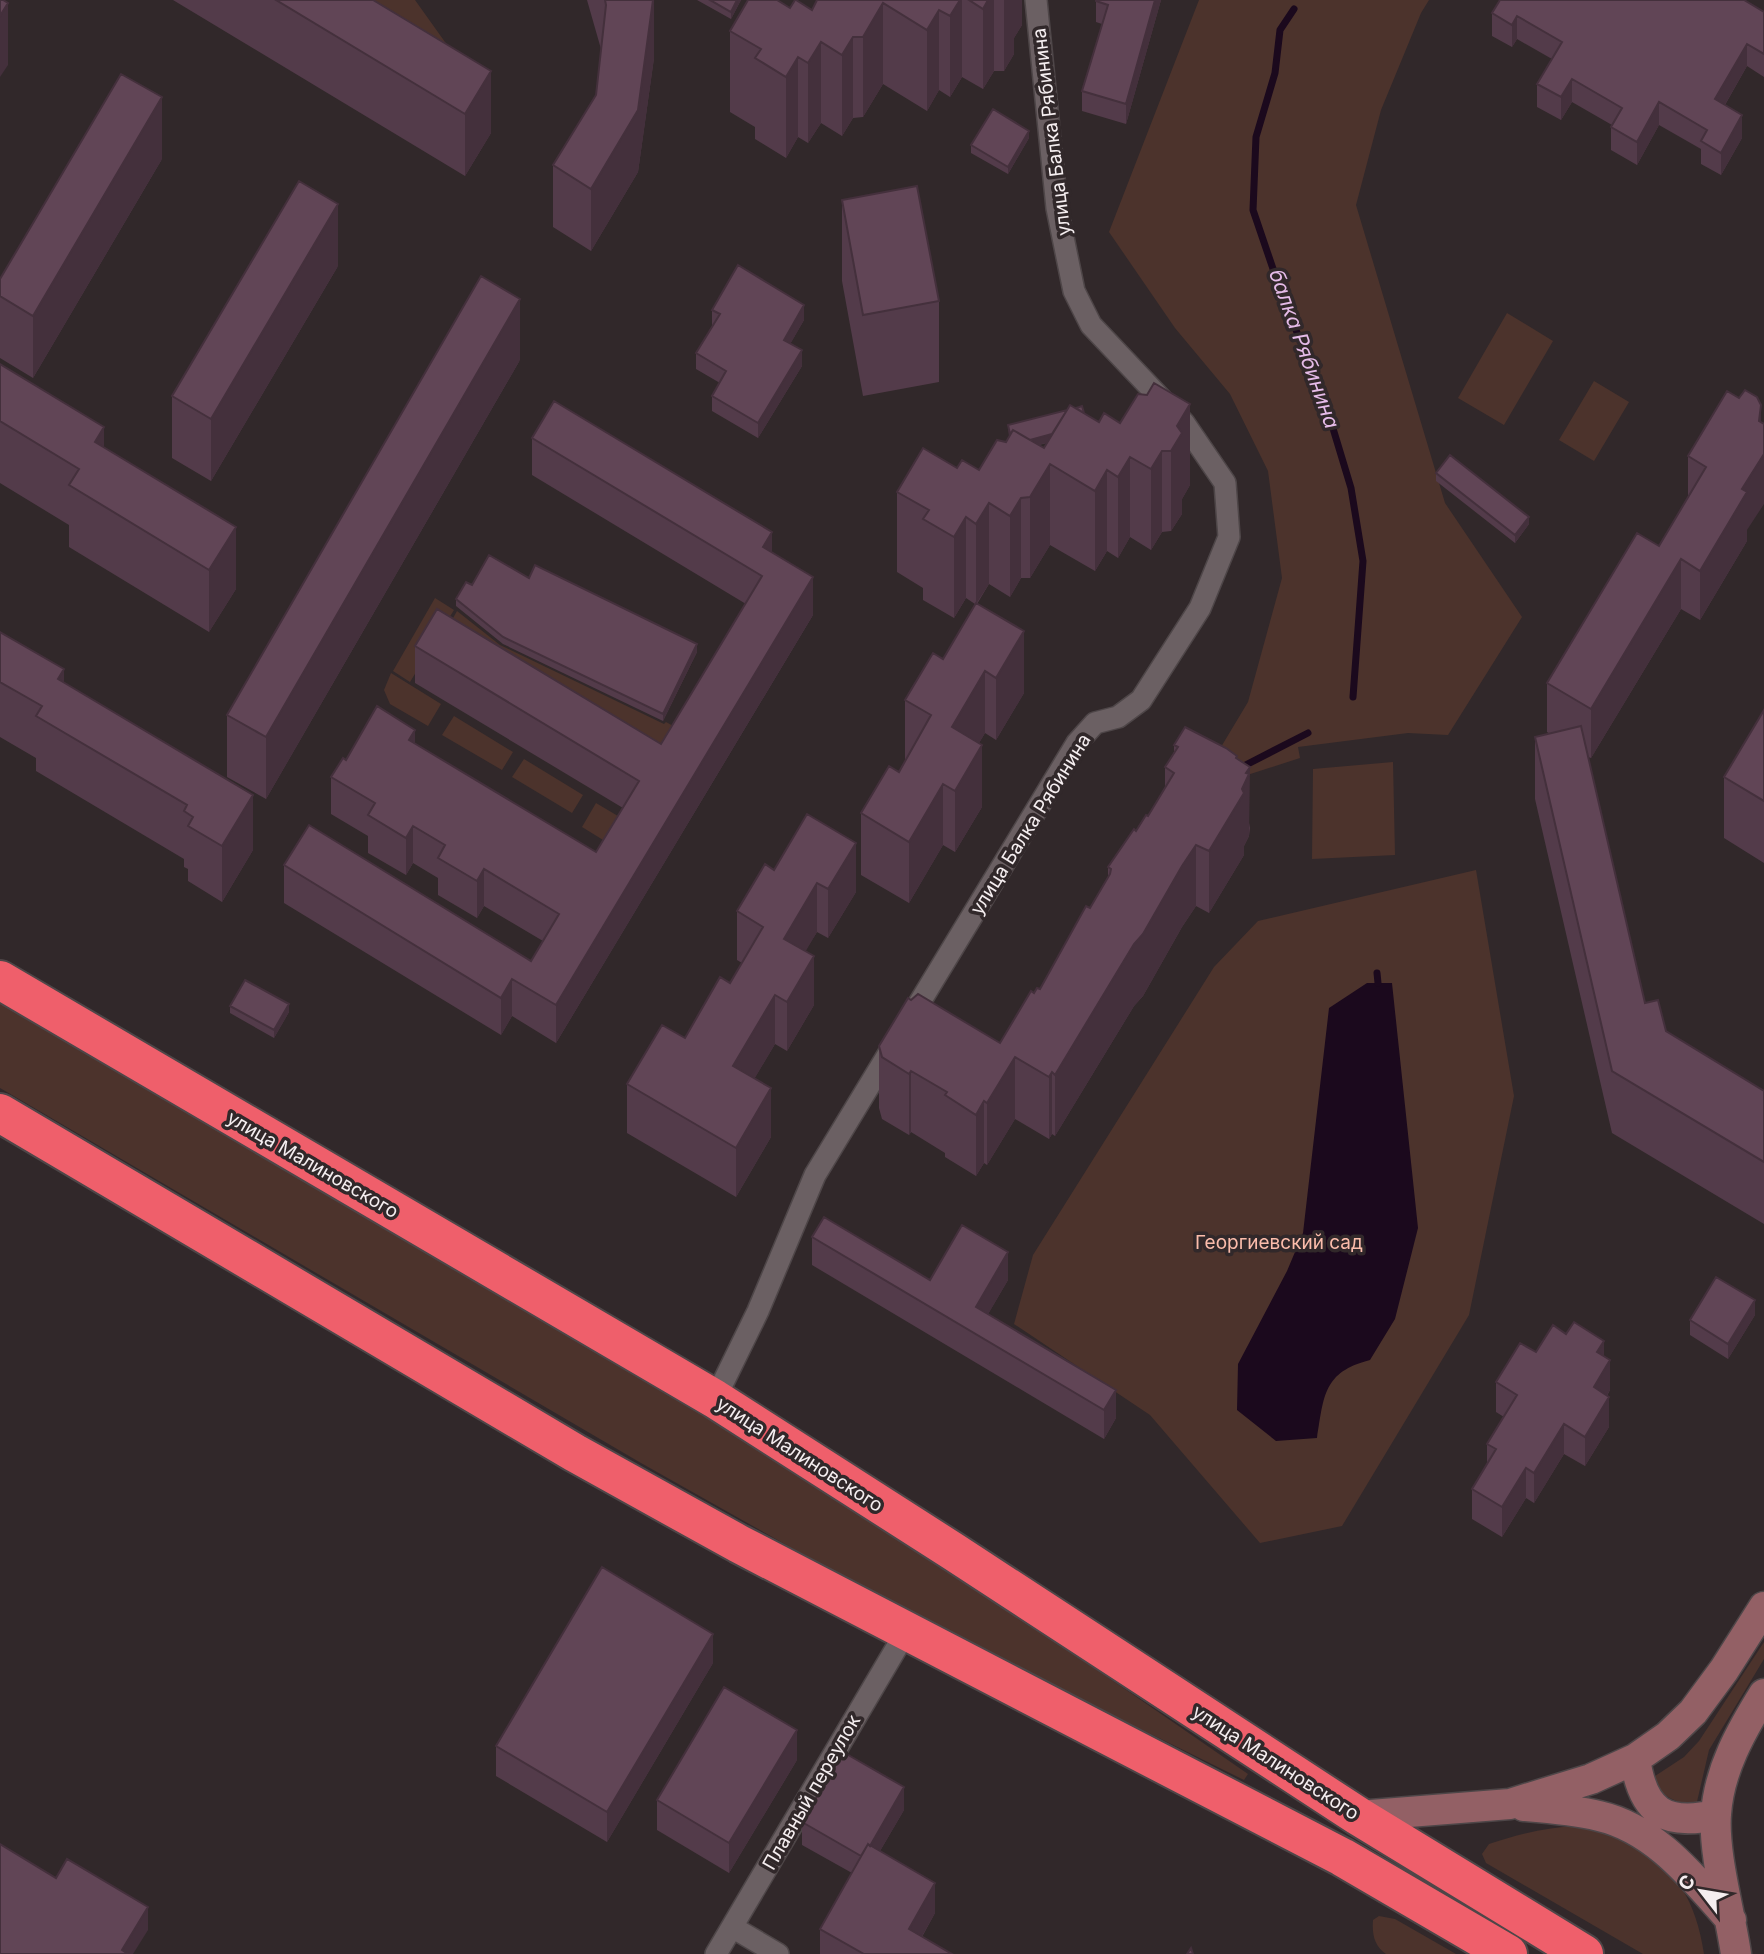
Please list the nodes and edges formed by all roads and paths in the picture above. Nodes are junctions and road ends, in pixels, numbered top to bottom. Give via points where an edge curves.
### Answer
1 (1036, 0) edge
2 (0, 980) edge
3 (0, 1113) edge
4 (715, 1399) junction
5 (1764, 1607) edge
6 (906, 1630) junction
7 (1764, 1694) edge
8 (1635, 1759) junction
9 (1510, 1804) junction
10 (1716, 1815) junction
11 (1358, 1816) junction
12 (1731, 1920) junction
13 (732, 1927) junction
14 (716, 1954) edge
15 (778, 1954) edge
16 (1508, 1954) edge
17 (1584, 1954) edge
18 (1736, 1954) edge

1 - 4 street, улица Балка Рябинина via 1057,208 1074,291 1091,325 1184,423 1225,483 1229,537 1200,608 1140,700 1118,716 1095,723 1077,743 815,1175
2 - 4 highway, улица Малиновского
3 - 6 highway via 575,1453
4 - 11 highway, улица Малиновского
5 - 8 main road via 1693,1713
6 - 13 street, Плавный переулок
6 - 16 highway via 1342,1857
7 - 10 main road via 1740,1733 1722,1779
8 - 9 main road via 1591,1779
8 - 10 main road via 1639,1782 1659,1811 1676,1819
9 - 11 main road
9 - 12 main road via 1601,1816 1640,1833 1678,1861
10 - 12 main road
11 - 17 highway, улица Малиновского
12 - 18 main road
13 - 14 street, Плавный переулок
13 - 15 street

